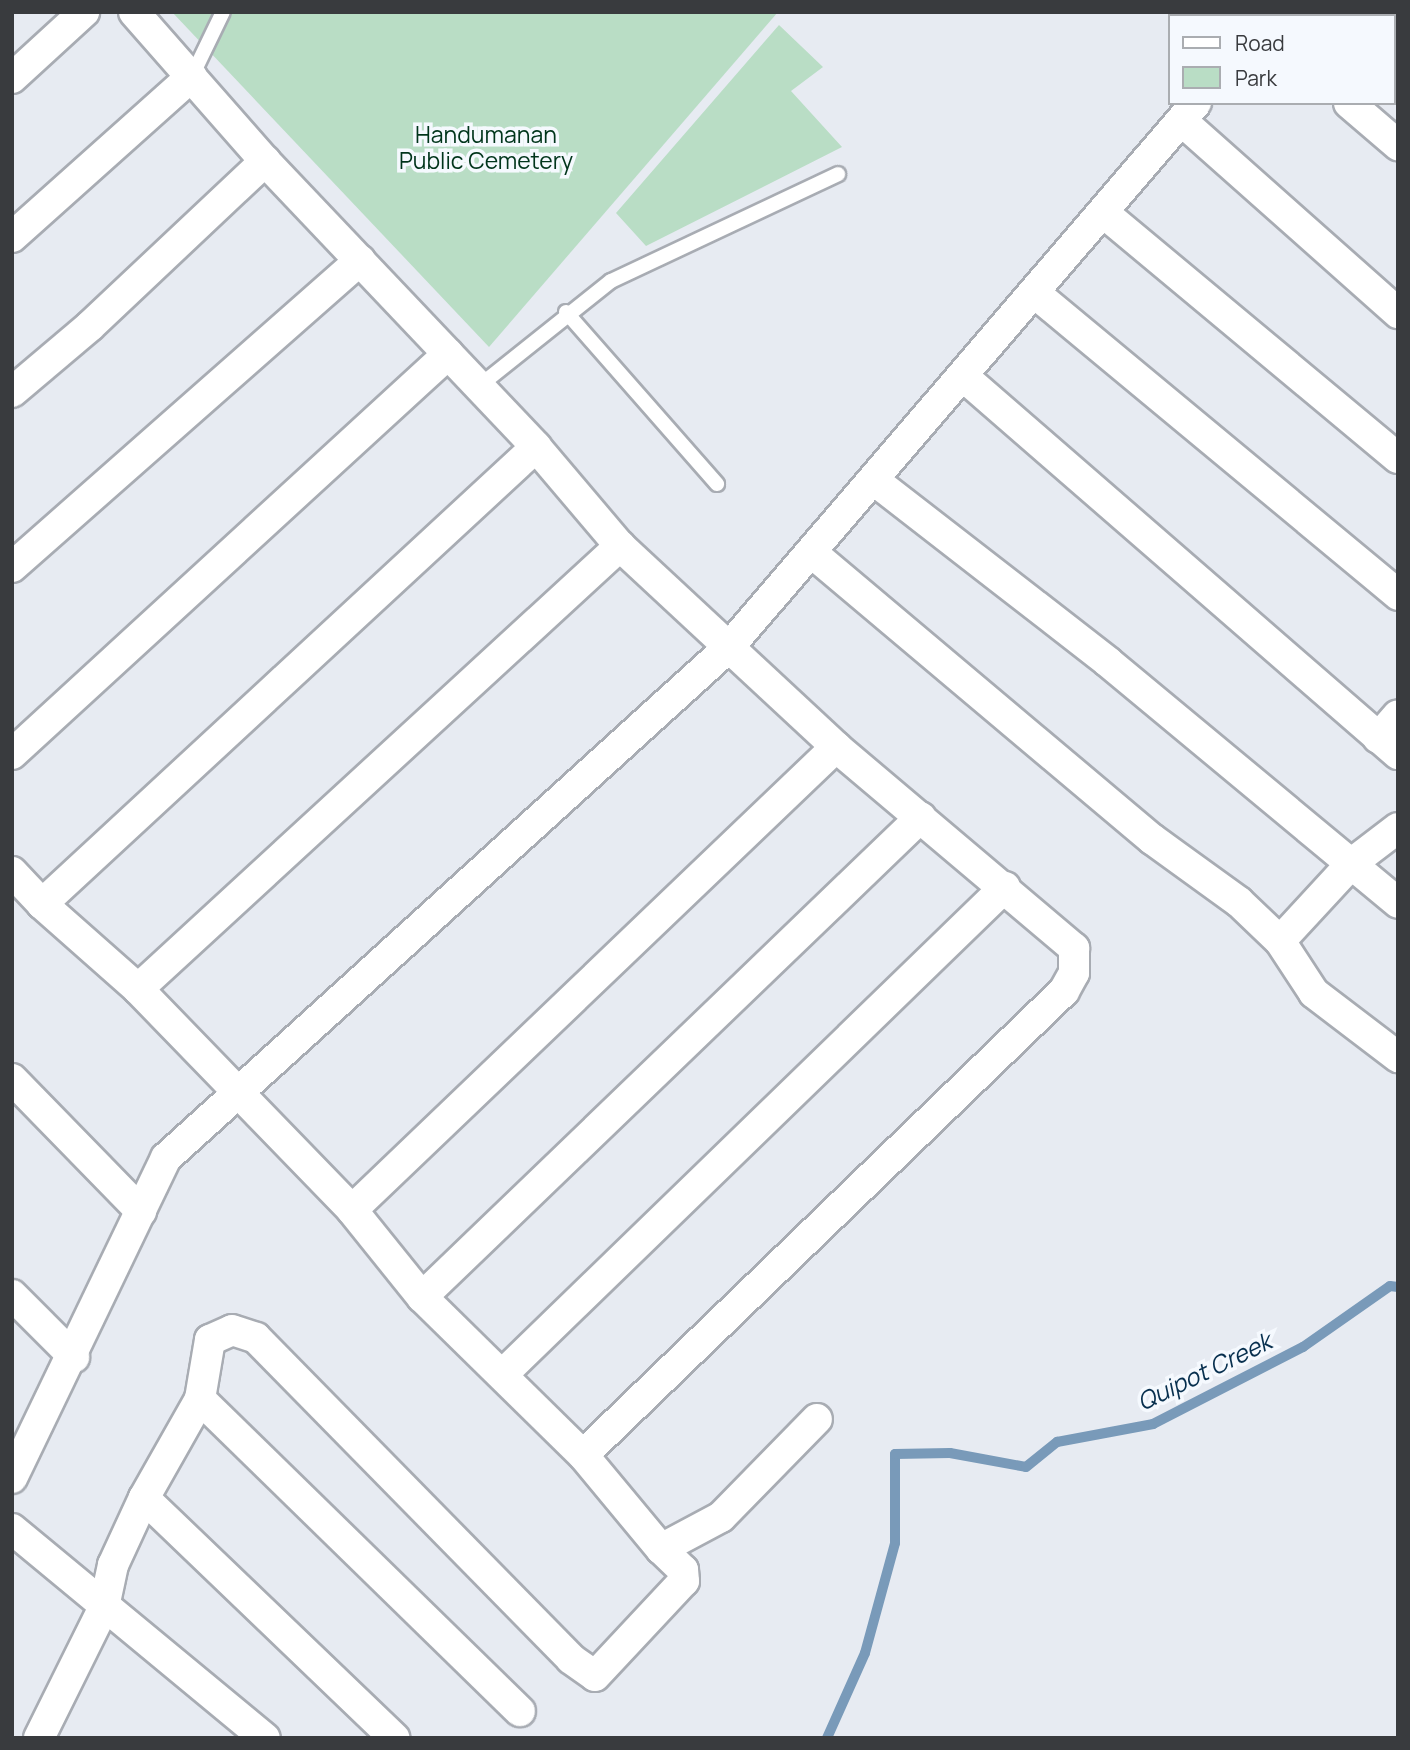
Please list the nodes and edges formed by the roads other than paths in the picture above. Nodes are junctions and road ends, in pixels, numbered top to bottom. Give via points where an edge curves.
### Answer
1 (84, 12) edge
2 (134, 12) edge
3 (223, 12) edge
4 (13, 76) edge
5 (192, 76) junction
6 (1351, 105) edge
7 (1190, 113) edge
8 (1398, 145) edge
9 (265, 161) junction
10 (838, 174) dead end
11 (1105, 214) junction
12 (12, 237) edge
13 (360, 260) junction
14 (1036, 294) junction
15 (566, 312) junction
16 (1398, 313) edge
17 (448, 355) junction
18 (964, 377) junction
19 (478, 387) junction
20 (12, 392) edge
21 (536, 447) junction
22 (1398, 458) edge
23 (875, 481) junction
24 (717, 484) dead end
25 (620, 545) junction
26 (811, 552) junction
27 (12, 568) edge
28 (1398, 595) edge
29 (729, 647) junction
30 (1398, 715) edge
31 (1388, 746) edge
32 (836, 747) junction
33 (12, 754) edge
34 (921, 817) junction
35 (1398, 828) edge
36 (1352, 863) junction
37 (12, 872) edge
38 (1005, 887) junction
39 (42, 904) junction
40 (1398, 904) edge
41 (1280, 941) junction
42 (138, 989) junction
43 (1398, 1057) edge
44 (12, 1079) edge
45 (235, 1093) junction
46 (352, 1210) junction
47 (141, 1211) junction
48 (12, 1295) edge
49 (422, 1297) junction
50 (74, 1357) junction
51 (504, 1373) junction
52 (200, 1399) junction
53 (817, 1419) dead end
54 (583, 1455) junction
55 (12, 1478) edge
56 (144, 1498) junction
57 (12, 1528) edge
58 (661, 1549) junction
59 (104, 1607) junction
60 (520, 1711) dead end
61 (39, 1738) edge
62 (265, 1738) edge
63 (394, 1738) edge

1 - 4 street
2 - 5 street
3 - 5 lane
5 - 9 street
5 - 12 street
6 - 8 street
7 - 11 street
7 - 16 street
9 - 13 street
9 - 20 street via 90,326
10 - 15 lane via 611,281
11 - 14 street
11 - 22 street
13 - 17 street
13 - 27 street
14 - 18 street
14 - 28 street
15 - 19 lane
15 - 24 lane
17 - 19 street
17 - 33 street
18 - 23 street
18 - 31 street
19 - 21 street
21 - 25 street
21 - 39 street
23 - 26 street
23 - 36 street via 1108,662
25 - 29 street
25 - 42 street
26 - 29 street
26 - 41 street via 1152,839 1239,902
29 - 32 street
29 - 45 street
30 - 31 street
32 - 34 street
32 - 46 street
34 - 38 street
34 - 49 street
35 - 36 street
36 - 40 street
36 - 41 street
37 - 39 street
38 - 51 street
38 - 54 street via 1074,948 1074,973 1065,991
39 - 42 street
41 - 43 street via 1314,993
42 - 45 street
44 - 47 street
45 - 46 street
45 - 47 street via 166,1158
46 - 49 street
47 - 50 street
48 - 50 street
49 - 51 street
50 - 55 street
51 - 54 street
52 - 56 street
52 - 58 street via 210,1339 232,1330 256,1338 571,1659 595,1676 678,1592 683,1570
52 - 60 street
53 - 58 street via 721,1517
54 - 58 street
56 - 59 street via 113,1565
56 - 63 street
57 - 59 street
59 - 61 street
59 - 62 street

